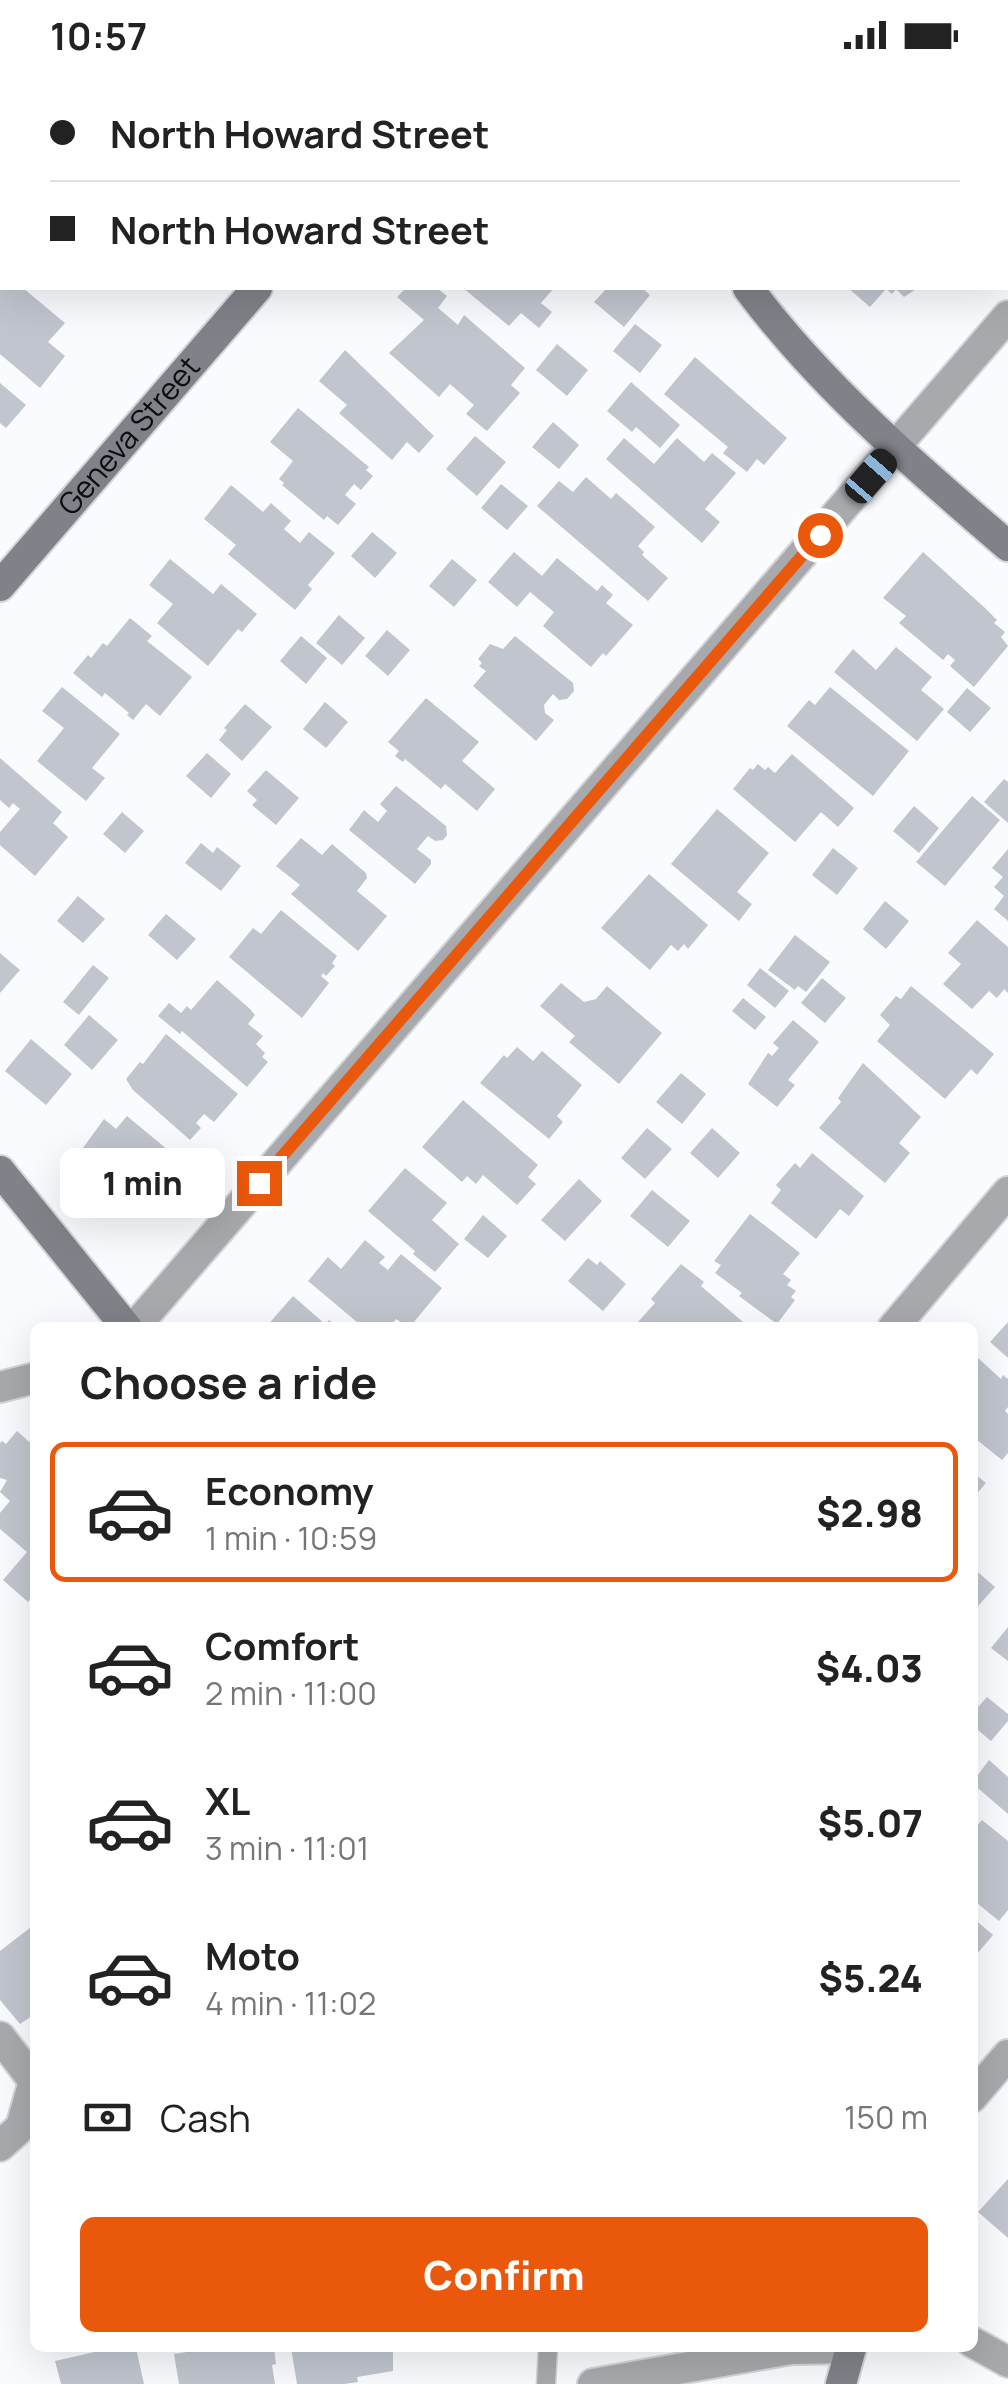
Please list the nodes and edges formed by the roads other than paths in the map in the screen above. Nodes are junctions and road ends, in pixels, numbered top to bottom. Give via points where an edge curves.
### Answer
1 (255, 290) edge
2 (749, 290) edge
3 (1008, 316) edge
4 (895, 449) junction
5 (1008, 546) edge
6 (0, 586) edge
7 (0, 1171) edge
8 (1008, 1192) edge
9 (125, 1322) edge
10 (135, 1322) edge
11 (897, 1322) edge
12 (30, 1379) edge
13 (0, 1387) edge
14 (0, 2038) edge
15 (1008, 2055) edge
16 (30, 2076) edge
17 (978, 2091) edge
18 (30, 2094) edge
19 (0, 2146) edge
20 (978, 2345) edge
21 (548, 2352) edge
22 (774, 2352) edge
23 (850, 2352) edge
24 (1008, 2362) edge
25 (546, 2384) edge
26 (593, 2384) edge
27 (841, 2384) edge

1 - 6 street, Geneva Street
2 - 4 street
3 - 4 street
4 - 5 street
4 - 10 street
7 - 9 street
8 - 11 street
12 - 13 street
14 - 16 street
15 - 17 street
18 - 19 street via 20,2127
20 - 24 street
21 - 25 lane
22 - 26 street
23 - 27 street

